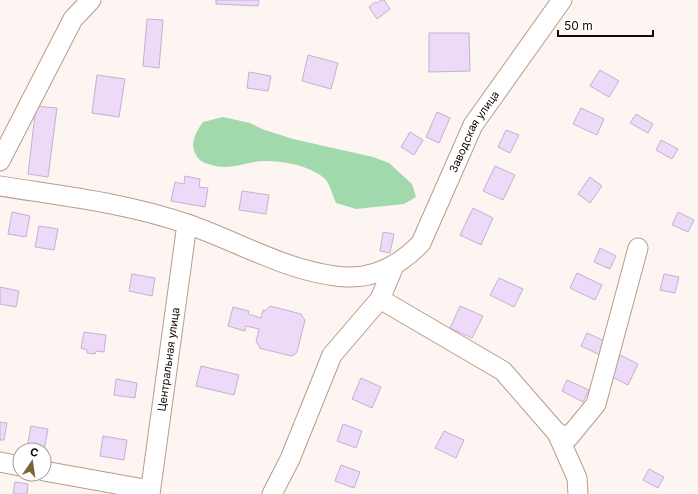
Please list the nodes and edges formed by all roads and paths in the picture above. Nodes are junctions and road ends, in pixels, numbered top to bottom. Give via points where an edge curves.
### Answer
1 (91, 0) edge
2 (562, 0) edge
3 (0, 161) edge
4 (0, 186) edge
5 (187, 224) junction
6 (638, 248) dead end
7 (394, 266) junction
8 (380, 299) junction
9 (557, 434) junction
10 (0, 462) edge
11 (12, 464) edge
12 (52, 472) edge
13 (150, 492) edge
14 (272, 494) edge
15 (578, 494) edge

1 - 3 street via 73,19
2 - 7 street, Заводская улица via 473,125 421,243
4 - 5 street via 136,209
5 - 7 street via 299,268 322,274 346,277 370,275
5 - 13 street, Центральная улица
6 - 9 street via 596,404 569,437
7 - 8 street
8 - 9 street via 503,371
8 - 14 street via 332,355 290,459
9 - 15 street via 577,478
10 - 11 street
12 - 13 street

